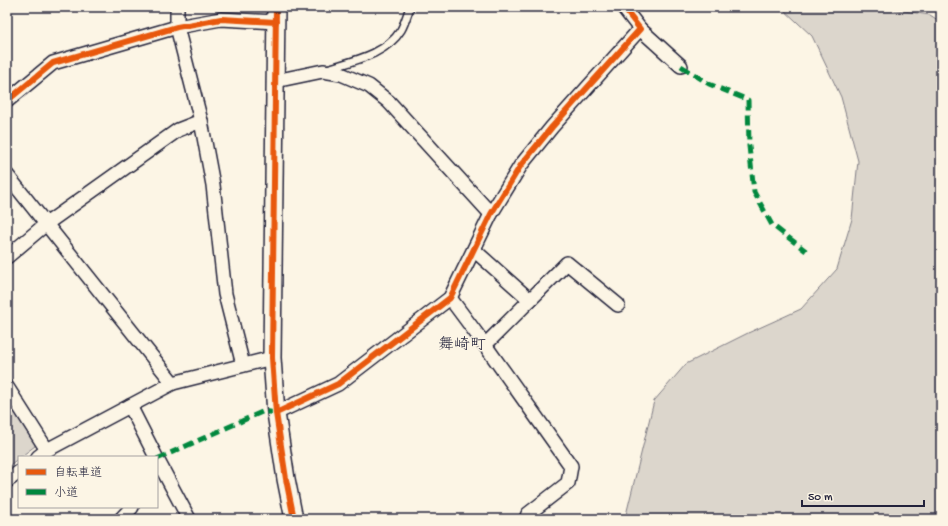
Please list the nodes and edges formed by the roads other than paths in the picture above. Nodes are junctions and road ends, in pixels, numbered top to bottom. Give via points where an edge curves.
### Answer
1 (177, 7) edge
2 (410, 7) edge
3 (623, 7) edge
4 (276, 14) edge
5 (177, 28) junction
6 (640, 29) junction
7 (681, 66) dead end
8 (323, 71) junction
9 (275, 81) junction
10 (7, 101) edge
11 (201, 121) junction
12 (7, 175) edge
13 (491, 214) junction
14 (46, 224) junction
15 (474, 250) junction
16 (7, 256) edge
17 (450, 298) junction
18 (530, 300) junction
19 (618, 305) dead end
20 (485, 344) junction
21 (272, 358) junction
22 (243, 365) junction
23 (173, 383) junction
24 (7, 387) edge
25 (130, 406) junction
26 (276, 413) junction
27 (43, 454) edge
28 (156, 456) edge
29 (158, 462) edge
30 (18, 473) edge
31 (161, 476) edge
32 (7, 481) edge
33 (131, 508) edge
34 (121, 519) edge
35 (189, 519) edge
36 (294, 519) edge
37 (526, 519) edge

1 - 5 street
2 - 8 lane via 401,30 391,43 376,53
3 - 6 street
4 - 5 street via 221,19
4 - 9 street
5 - 10 street via 53,63
5 - 11 street
6 - 7 street
6 - 13 street via 521,165
8 - 9 street
8 - 13 street via 341,74 369,86 389,102
9 - 21 street
11 - 14 street via 178,130
11 - 22 street via 213,185 224,294
12 - 14 street
13 - 15 street
14 - 16 street
14 - 23 street
15 - 17 street
15 - 18 street
17 - 20 street
17 - 26 street via 338,384
18 - 19 street via 567,263
18 - 20 street
20 - 37 street via 571,466 568,483 528,514
21 - 22 street
21 - 26 street
22 - 23 street
23 - 25 street
24 - 27 street
25 - 27 street
25 - 28 street
26 - 36 street
29 - 31 street
30 - 32 street
31 - 35 street
33 - 34 street

